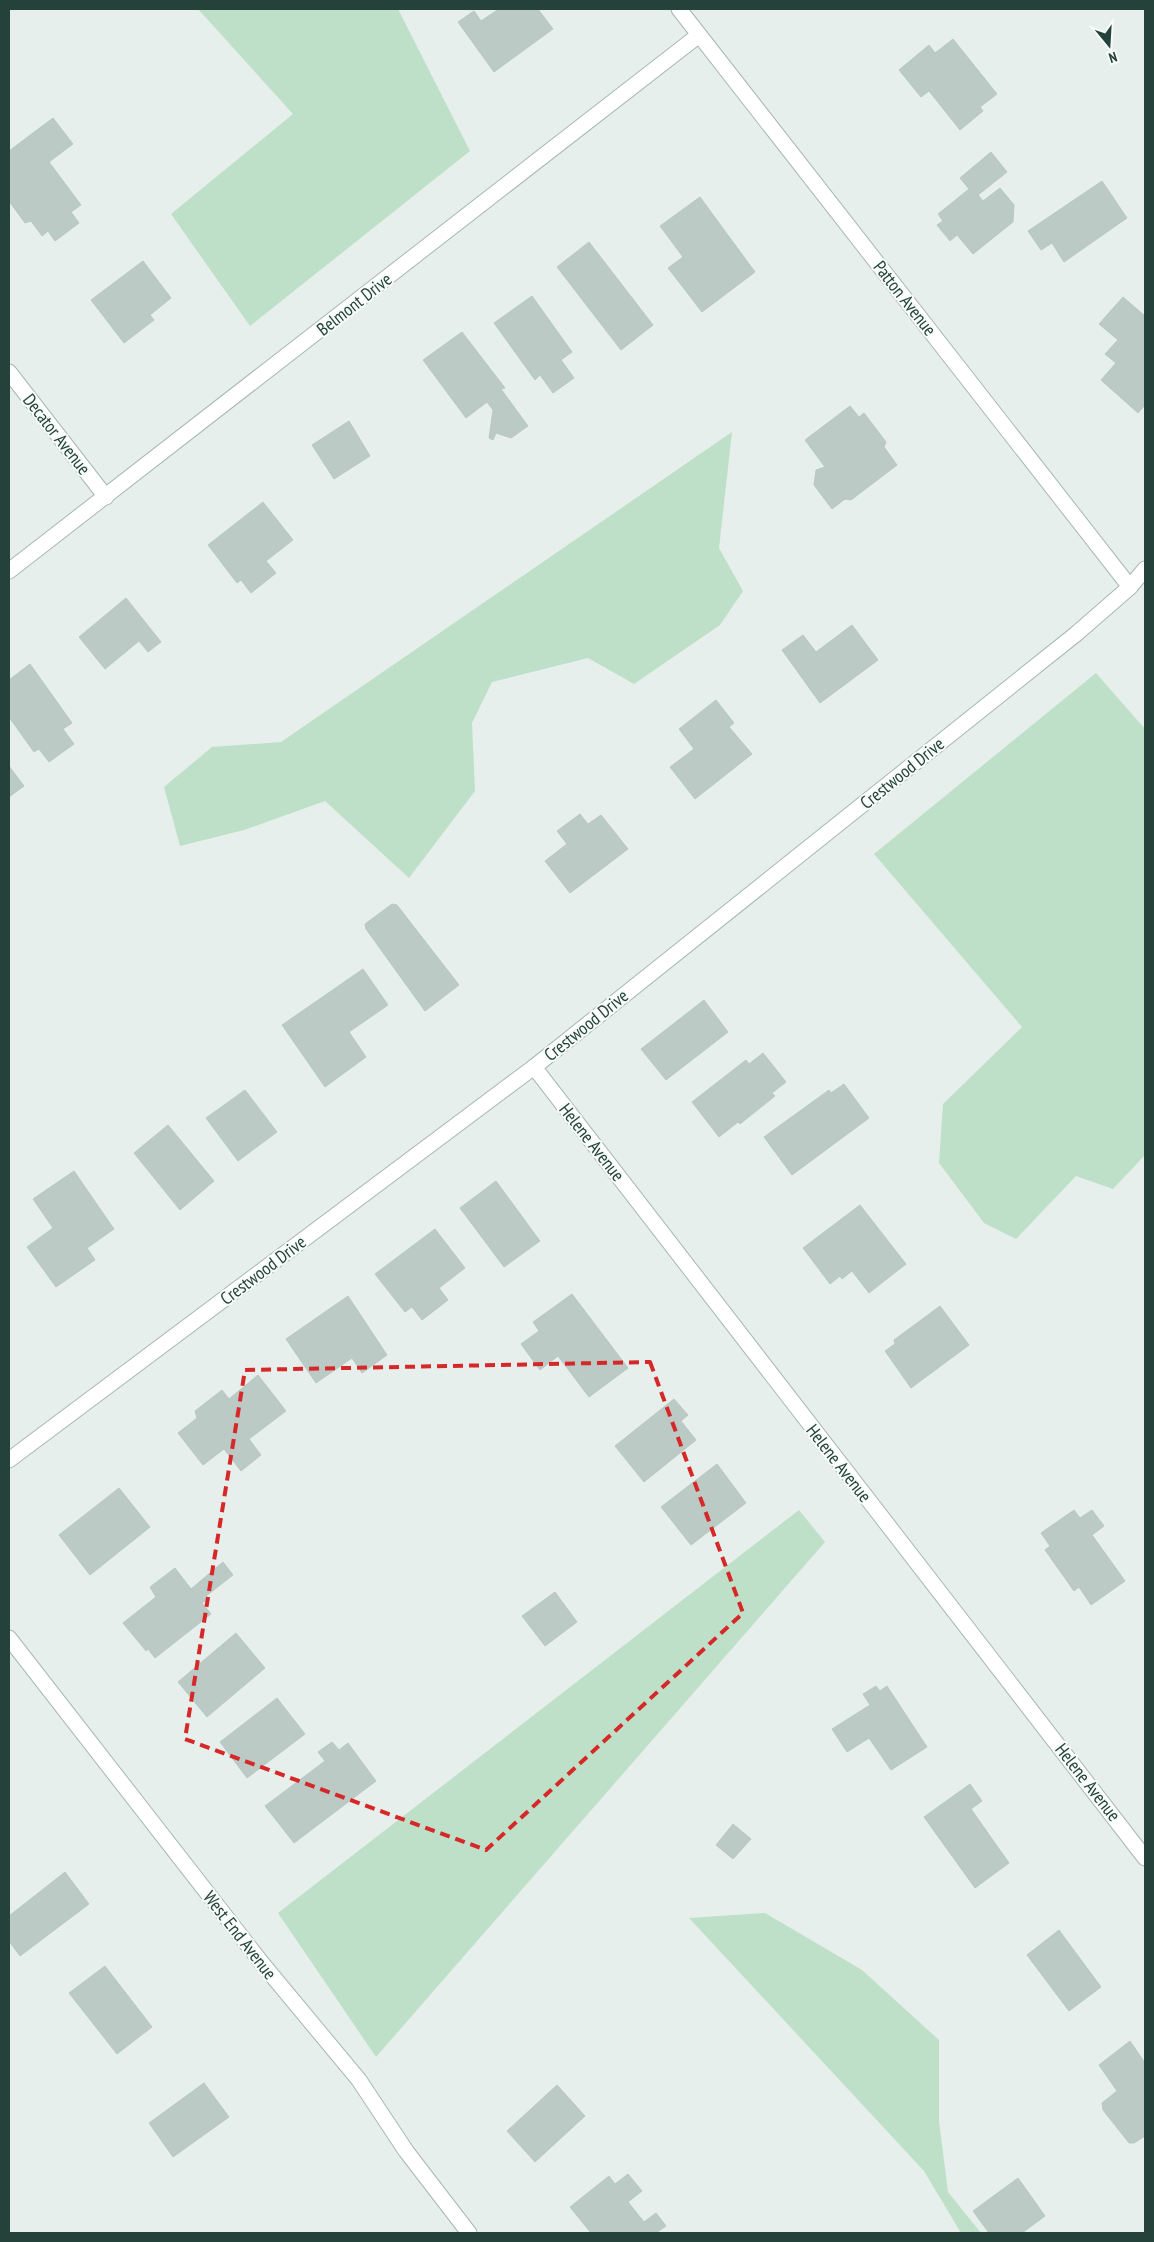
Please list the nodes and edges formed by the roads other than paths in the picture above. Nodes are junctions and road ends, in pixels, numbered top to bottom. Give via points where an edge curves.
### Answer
1 (679, 9) edge
2 (699, 35) junction
3 (9, 372) edge
4 (106, 497) junction
5 (1145, 569) edge
6 (9, 571) edge
7 (1130, 587) junction
8 (534, 1067) junction
9 (9, 1460) edge
10 (9, 1638) edge
11 (1145, 1858) edge
12 (469, 2233) edge

1 - 2 street, Patton Avenue
2 - 4 street, Belmont Drive
2 - 7 street, Patton Avenue
3 - 4 street, Decator Avenue
4 - 6 street, Belmont Drive
5 - 7 street, Crestwood Drive
7 - 8 street, Crestwood Drive
8 - 9 street, Crestwood Drive
8 - 11 street, Helene Avenue
10 - 12 street, West End Avenue via 261,1962 358,2080 406,2151

